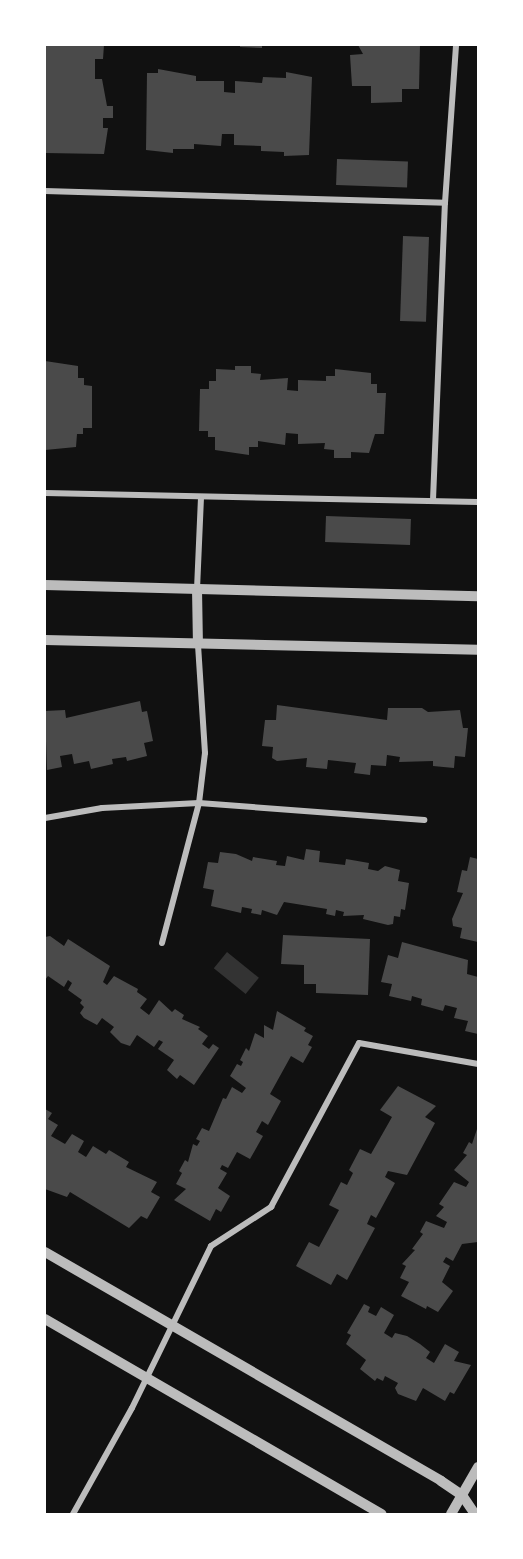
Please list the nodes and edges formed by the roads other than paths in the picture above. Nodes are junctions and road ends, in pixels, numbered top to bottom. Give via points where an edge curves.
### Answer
1 (456, 45) edge
2 (45, 191) edge
3 (445, 203) junction
4 (45, 493) edge
5 (201, 496) junction
6 (433, 501) junction
7 (478, 502) edge
8 (45, 585) edge
9 (197, 589) junction
10 (478, 596) edge
11 (45, 640) edge
12 (198, 644) junction
13 (478, 650) edge
14 (199, 803) junction
15 (45, 818) edge
16 (424, 820) dead end
17 (162, 943) dead end
18 (478, 1064) edge
19 (45, 1252) edge
20 (45, 1319) edge
21 (174, 1326) junction
22 (147, 1377) junction
23 (478, 1467) edge
24 (462, 1495) junction
25 (74, 1514) edge
26 (382, 1514) edge
27 (452, 1514) edge
28 (475, 1514) edge

1 - 3 street
2 - 3 street
3 - 6 street
4 - 5 street
5 - 6 street
5 - 9 street
6 - 7 street
8 - 9 street
9 - 10 street
9 - 12 street
11 - 12 street
12 - 13 street
12 - 14 street via 205,753
14 - 15 street via 102,808
14 - 16 street
14 - 17 street
18 - 21 street via 359,1042 271,1206 211,1246
19 - 21 street
20 - 22 street
21 - 22 street
21 - 24 street
22 - 25 street
22 - 26 street
23 - 24 street
24 - 27 street
24 - 28 street

